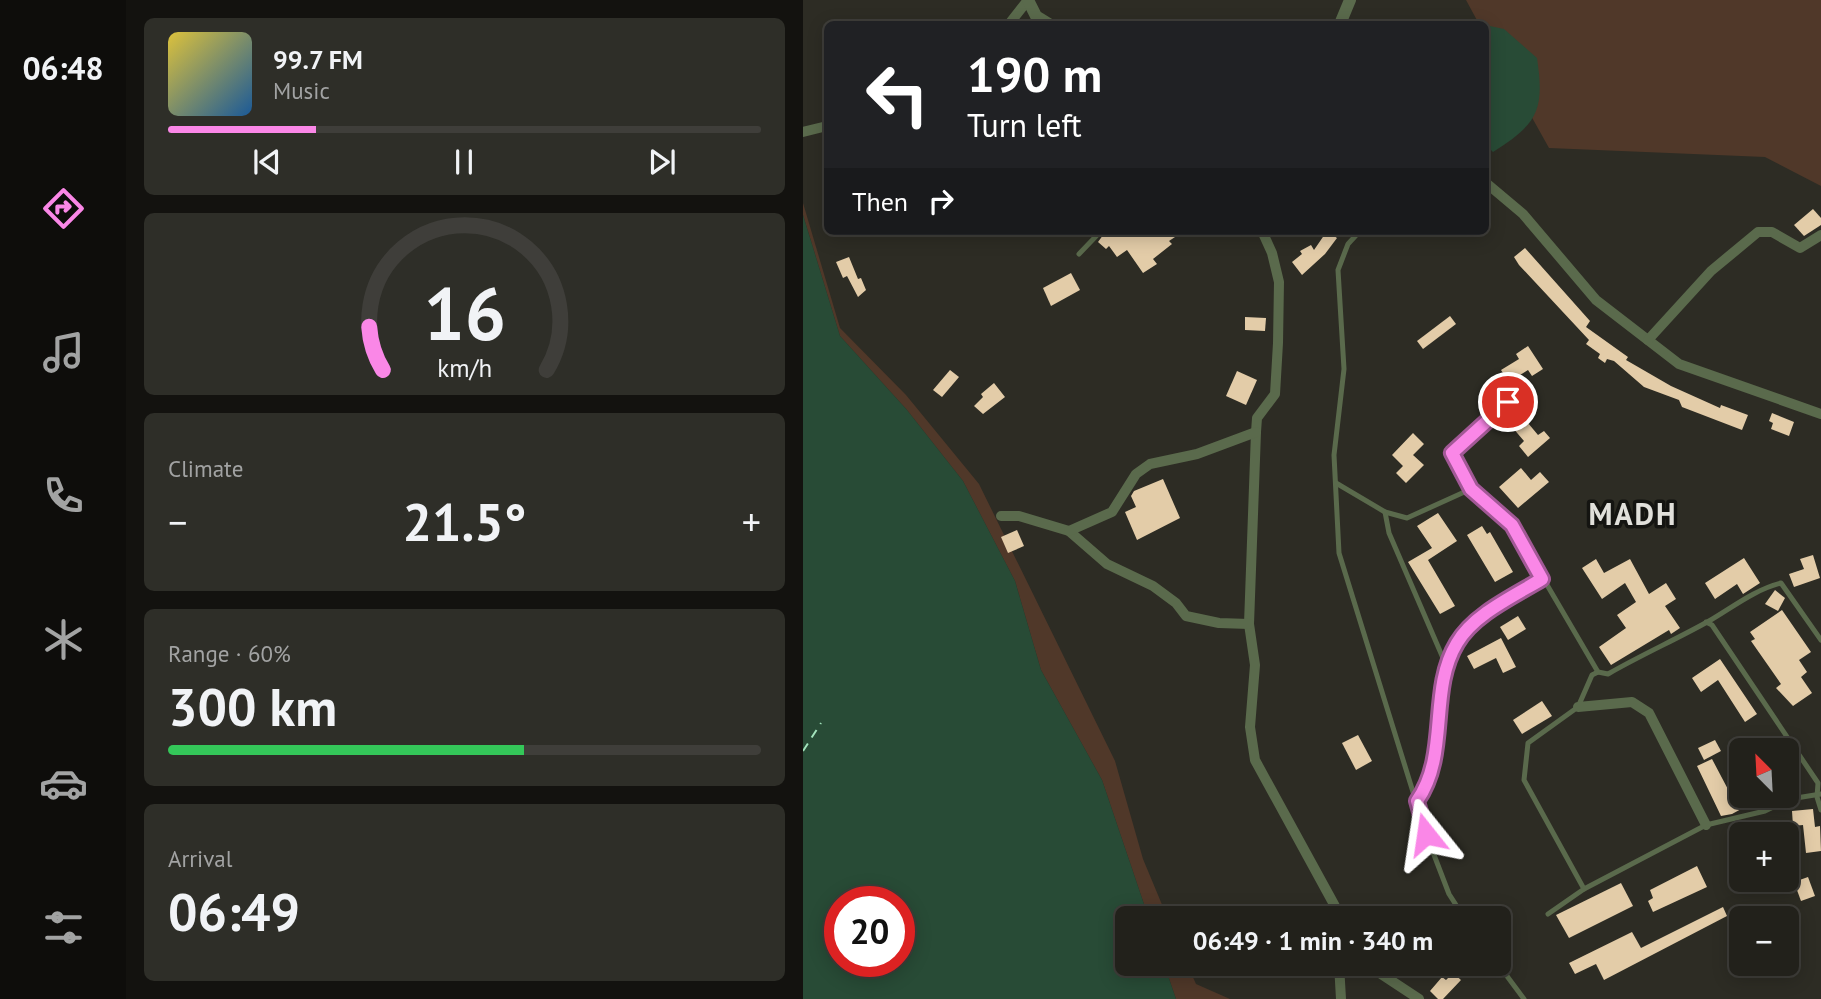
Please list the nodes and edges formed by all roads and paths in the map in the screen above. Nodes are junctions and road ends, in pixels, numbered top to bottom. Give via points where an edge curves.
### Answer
1 (1028, 0) edge
2 (1350, 0) edge
3 (1011, 21) edge
4 (1044, 21) edge
5 (1341, 21) edge
6 (824, 127) edge
7 (803, 132) edge
8 (1489, 185) edge
9 (1097, 235) edge
10 (1264, 235) edge
11 (1356, 235) edge
12 (1821, 235) edge
13 (1079, 254) dead end
14 (1648, 340) junction
15 (1527, 384) dead end
16 (1821, 414) edge
17 (1256, 432) junction
18 (1336, 483) junction
19 (1471, 489) junction
20 (1385, 512) junction
21 (1001, 516) dead end
22 (1069, 531) junction
23 (1542, 579) junction
24 (1706, 622) junction
25 (1249, 624) junction
26 (1821, 640) edge
27 (1446, 665) junction
28 (1598, 672) junction
29 (1578, 707) junction
30 (1820, 785) edge
31 (1819, 795) edge
32 (1417, 801) junction
33 (1821, 810) edge
34 (1706, 825) junction
35 (1584, 889) junction
36 (1335, 906) edge
37 (1457, 906) edge
38 (1548, 914) dead end
39 (1340, 976) edge
40 (1384, 976) edge
41 (1507, 976) edge
42 (1341, 999) edge
43 (1419, 999) edge
44 (1524, 999) edge

1 - 3 street
1 - 4 street
2 - 5 street
6 - 7 street
8 - 14 street via 1523,214 1596,300
9 - 13 lane
10 - 17 street via 1279,282 1278,343 1275,394 1257,418
11 - 18 lane via 1338,270 1344,369 1334,455
12 - 14 street via 1800,248 1772,232 1758,232 1711,271
14 - 16 street via 1679,363
15 - 19 lane via 1452,453
17 - 22 street via 1197,454 1150,464 1136,474 1112,512
17 - 25 street
18 - 20 lane
18 - 32 lane via 1339,553
19 - 20 lane via 1407,518
19 - 23 lane via 1512,525
20 - 27 lane via 1389,533
21 - 22 street via 1019,516
22 - 25 street via 1107,564 1153,586 1186,616
23 - 27 lane via 1467,630
23 - 28 lane
24 - 26 lane via 1765,587 1781,583
24 - 28 lane via 1608,674
24 - 30 lane
25 - 36 street via 1255,665 1250,727 1255,760
27 - 32 lane via 1434,767
28 - 29 lane
29 - 34 street via 1632,702 1649,713
29 - 35 lane via 1528,744 1524,780
30 - 31 lane
31 - 33 lane
31 - 34 lane via 1790,799 1765,811
32 - 37 lane
34 - 35 lane
35 - 38 lane
39 - 42 street
40 - 43 street
41 - 44 lane

